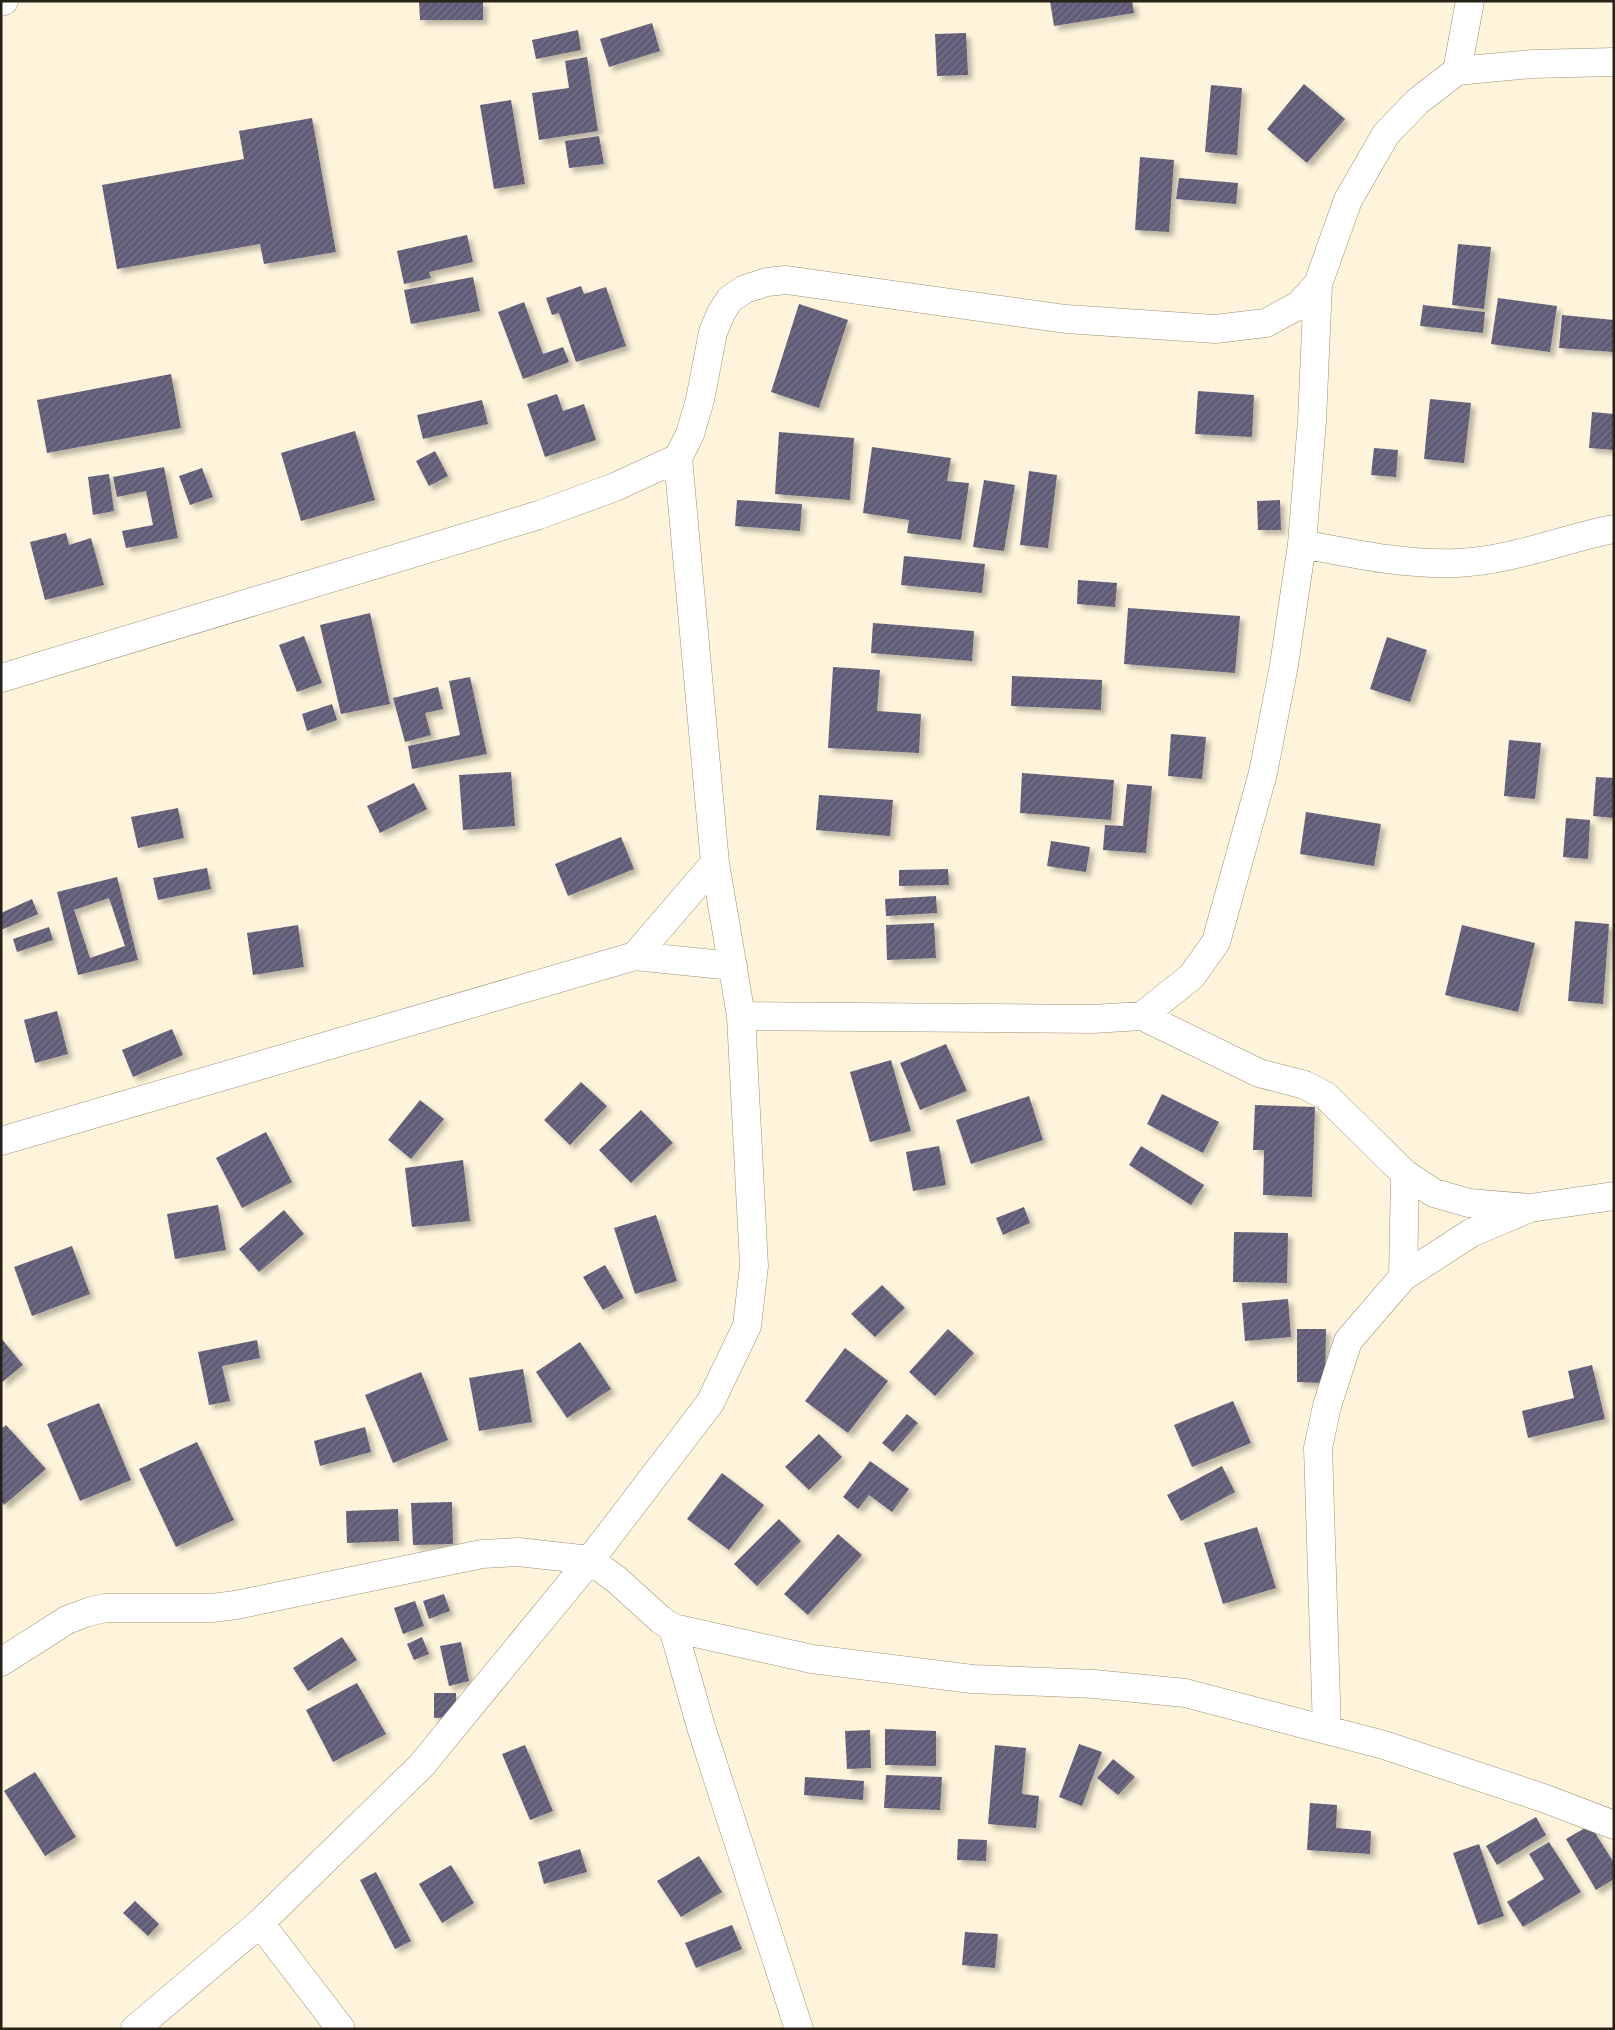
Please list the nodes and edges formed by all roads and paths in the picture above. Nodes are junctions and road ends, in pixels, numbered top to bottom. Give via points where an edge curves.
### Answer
1 (1470, 1) edge
2 (1614, 62) edge
3 (1457, 71) junction
4 (1318, 284) junction
5 (678, 458) junction
6 (1614, 529) edge
7 (1302, 544) junction
8 (2, 675) edge
9 (715, 863) junction
10 (634, 956) junction
11 (733, 966) junction
12 (741, 1016) junction
13 (1142, 1016) junction
14 (1, 1141) edge
15 (1405, 1174) junction
16 (1614, 1196) edge
17 (1530, 1208) junction
18 (1403, 1277) junction
19 (590, 1560) junction
20 (673, 1628) junction
21 (1, 1662) edge
22 (1327, 1730) junction
23 (1614, 1825) edge
24 (260, 1923) junction
25 (135, 2029) edge
26 (341, 2029) edge
27 (799, 2029) edge

1 - 3 street
2 - 3 street via 1532,64
3 - 4 street via 1418,100 1386,134 1348,200
4 - 5 street via 1299,305 1266,323 1215,329 1066,319 786,280 767,282 745,289 730,299 722,313 713,332 690,434
4 - 7 street
5 - 8 street via 615,487 539,515
5 - 9 street
6 - 7 street via 1517,554 1459,563 1409,562
7 - 13 street via 1284,665 1263,773 1216,942 1192,976
9 - 10 street
9 - 11 street
10 - 11 street
10 - 14 street
11 - 12 street
12 - 13 street via 1092,1019
12 - 19 street via 754,1266 747,1326 710,1403
13 - 15 street via 1259,1073 1305,1085 1326,1096
15 - 17 street via 1434,1193 1469,1203
15 - 18 street
16 - 17 street
17 - 18 street via 1471,1233
18 - 22 street via 1348,1340 1327,1406 1318,1448
19 - 20 street
19 - 21 street via 502,1552 236,1605 105,1608 67,1620
19 - 24 street via 421,1766
20 - 22 street via 812,1659 972,1679 1094,1684 1185,1693
20 - 27 street via 701,1727
22 - 23 street via 1384,1745
24 - 25 street
24 - 26 street

